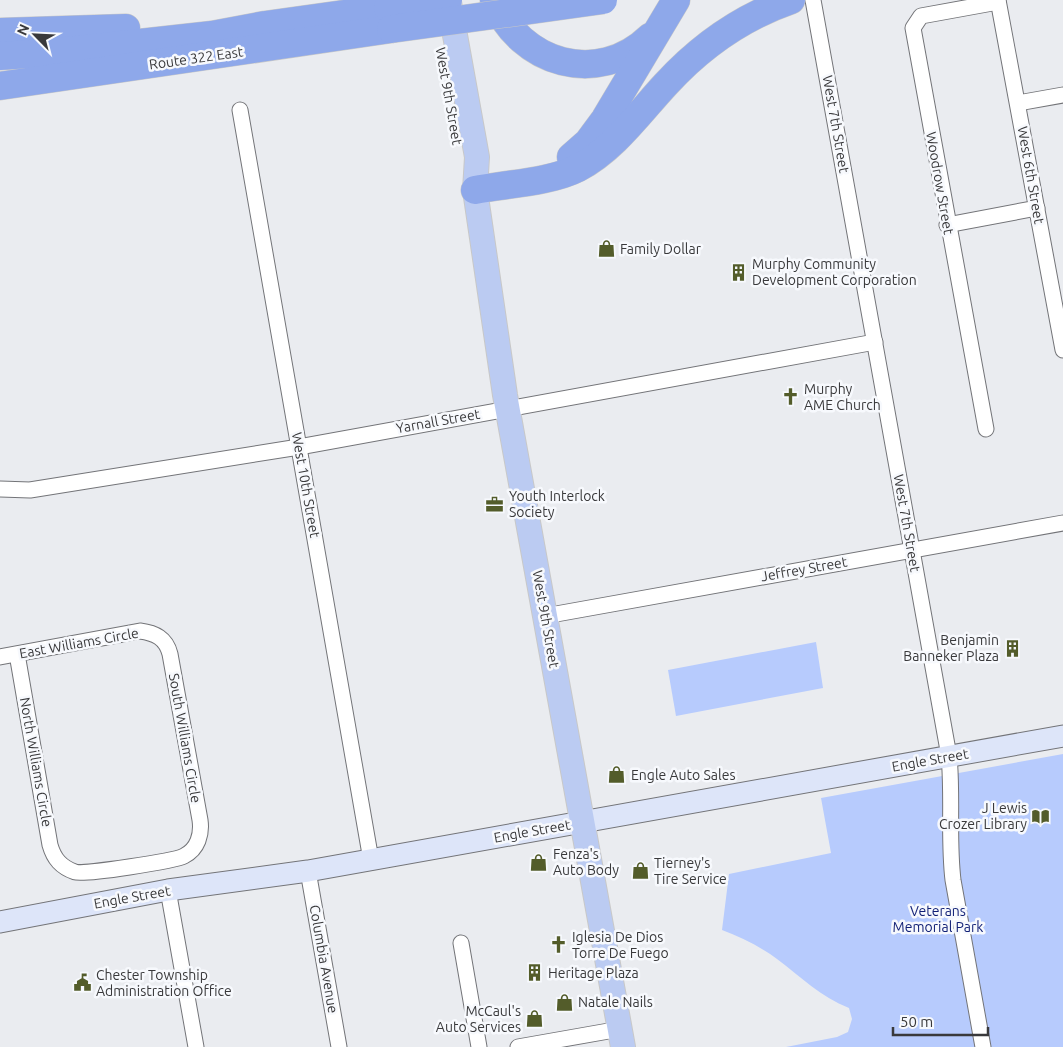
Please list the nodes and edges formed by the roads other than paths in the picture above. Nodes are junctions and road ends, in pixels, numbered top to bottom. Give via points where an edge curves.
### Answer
1 (432, 0) edge
2 (448, 0) edge
3 (494, 0) edge
4 (603, 0) edge
5 (676, 0) edge
6 (791, 0) edge
7 (814, 0) edge
8 (998, 1) edge
9 (389, 19) junction
10 (265, 25) junction
11 (660, 27) junction
12 (0, 32) edge
13 (0, 56) edge
14 (0, 86) edge
15 (1063, 95) edge
16 (1018, 103) junction
17 (240, 110) dead end
18 (521, 181) junction
19 (474, 190) junction
20 (1038, 208) junction
21 (947, 225) junction
22 (1060, 311) edge
23 (874, 342) junction
24 (1063, 350) edge
25 (508, 409) junction
26 (986, 429) dead end
27 (299, 447) junction
28 (0, 489) edge
29 (1063, 522) edge
30 (912, 550) junction
31 (545, 616) junction
32 (157, 636) joint
33 (18, 654) junction
34 (0, 657) edge
35 (1063, 736) edge
36 (949, 756) junction
37 (582, 822) junction
38 (372, 860) junction
39 (62, 866) joint
40 (308, 871) junction
41 (168, 890) junction
42 (0, 922) edge
43 (461, 943) dead end
44 (622, 1038) edge
45 (196, 1047) edge
46 (339, 1047) edge
47 (479, 1047) edge
48 (518, 1047) edge
49 (983, 1047) edge

1 - 19 main road, West 9th Street via 461,160
2 - 9 highway, bridge
2 - 19 main road, West 9th Street via 477,157
3 - 11 highway via 504,21 520,40 541,54 564,62 589,64 614,59 636,48
4 - 9 highway, bridge
5 - 11 highway
6 - 18 highway via 729,30 682,68 620,135 592,159 555,177
7 - 23 street, West 7th Street
8 - 16 street, West 6th Street
8 - 21 street, Woodrow Street via 921,16 913,28
9 - 10 highway
9 - 14 highway, Route 322 East
10 - 12 highway via 229,23
10 - 13 highway via 212,35
11 - 18 highway via 588,142 558,166
15 - 16 street
16 - 20 street, West 6th Street
17 - 27 street, West 10th Street
18 - 19 highway
19 - 25 main road, West 9th Street
20 - 21 street
20 - 22 street, West 6th Street
21 - 26 street, Woodrow Street
22 - 24 street, West 6th Street
23 - 25 street, Yarnall Street
23 - 30 street, West 7th Street
25 - 27 street, Yarnall Street
25 - 31 main road, West 9th Street
27 - 28 street, Yarnall Street via 30,490
27 - 38 street, West 10th Street
29 - 30 street, Jeffrey Street
30 - 31 street, Jeffrey Street
30 - 36 street, West 7th Street
31 - 37 main road, West 9th Street
32 - 33 street, East Williams Circle via 140,631
32 - 39 street, South Williams Circle via 166,643 170,654 200,820 201,831 196,844 178,858 84,874
33 - 34 street, East Williams Circle
33 - 39 street, North Williams Circle via 50,846 55,860
35 - 36 main road, Engle Street
36 - 37 main road, Engle Street
36 - 49 street, West 7th Street via 950,855
37 - 38 main road, Engle Street
37 - 44 main road, West 9th Street
38 - 40 main road, Engle Street
40 - 41 main road, Engle Street
40 - 46 street, Columbia Avenue
41 - 42 main road, Engle Street
41 - 45 street
43 - 47 street
44 - 48 street

